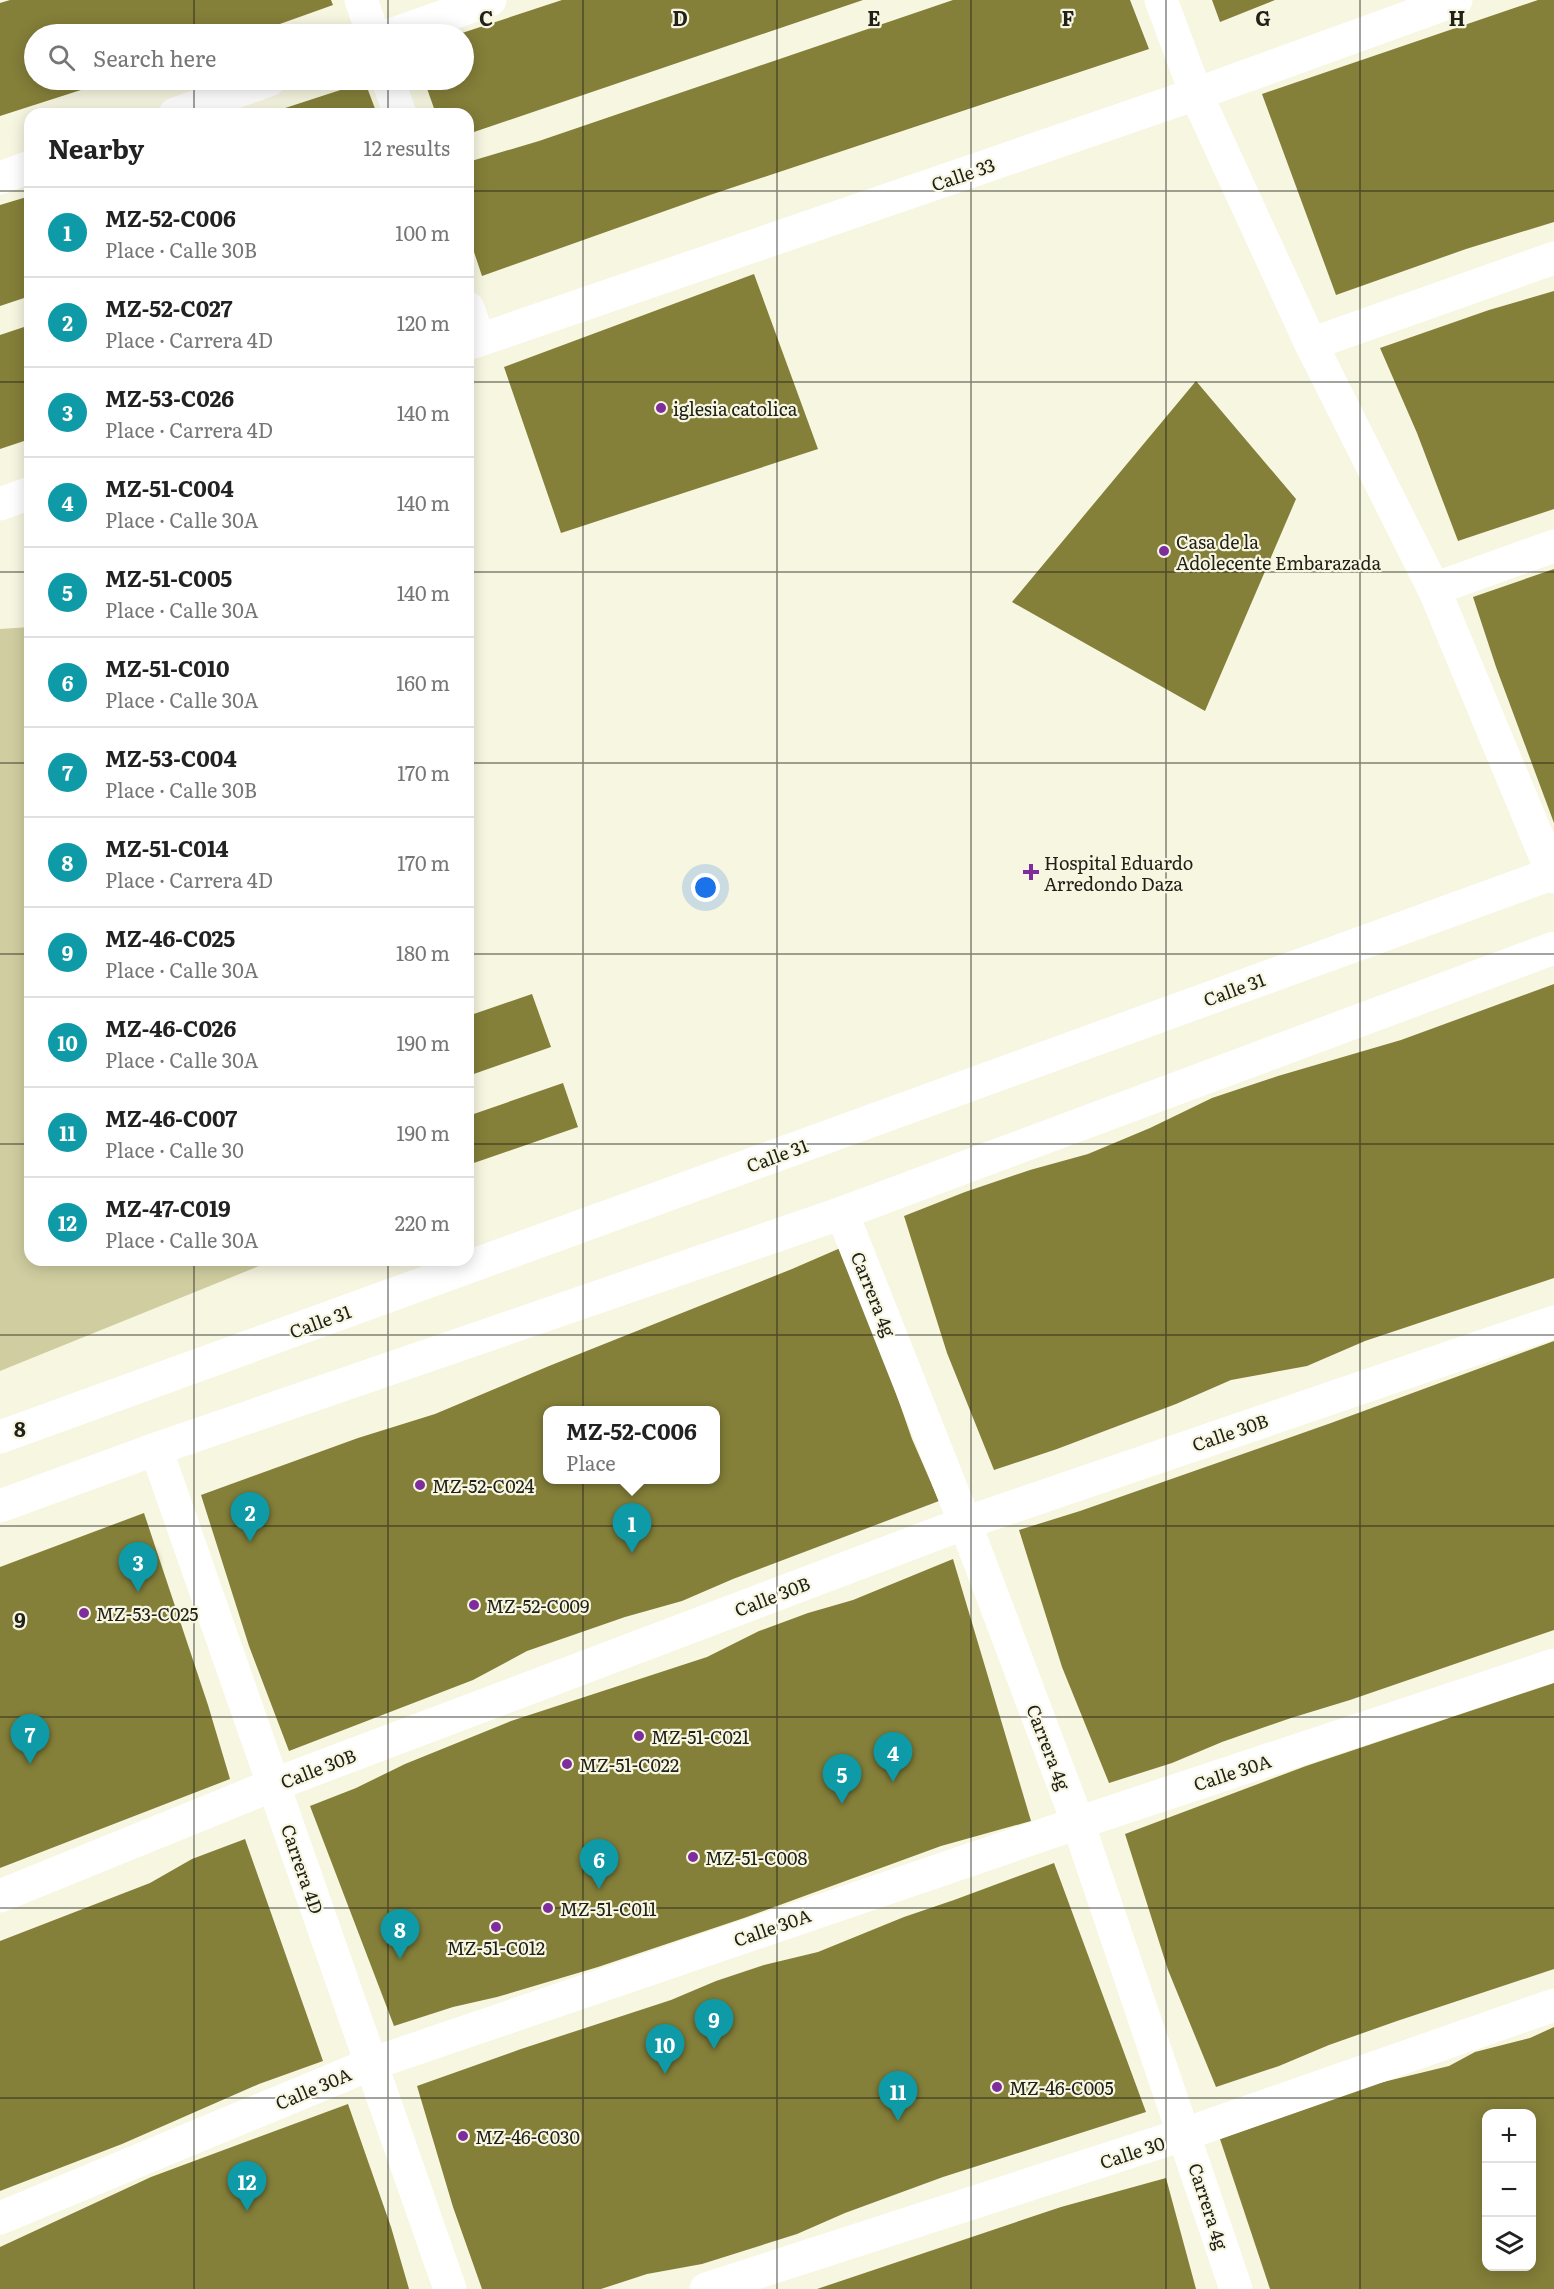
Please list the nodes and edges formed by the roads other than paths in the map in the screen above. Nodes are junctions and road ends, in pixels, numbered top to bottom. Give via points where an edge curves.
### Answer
1 (361, 0) edge
2 (490, 0) edge
3 (1161, 0) edge
4 (1456, 0) edge
5 (369, 24) edge
6 (422, 24) edge
7 (241, 90) edge
8 (392, 90) edge
9 (1196, 94) junction
10 (192, 108) edge
11 (398, 108) edge
12 (24, 169) edge
13 (0, 178) edge
14 (1554, 258) edge
15 (474, 342) edge
16 (1311, 344) junction
17 (24, 495) edge
18 (0, 504) edge
19 (1554, 546) edge
20 (1434, 589) junction
21 (1554, 874) edge
22 (1554, 948) edge
23 (842, 1213) junction
24 (474, 1265) edge
25 (472, 1266) edge
26 (1554, 1322) edge
27 (0, 1437) edge
28 (156, 1449) junction
29 (0, 1506) edge
30 (965, 1523) junction
31 (1554, 1665) edge
32 (273, 1785) junction
33 (1078, 1822) junction
34 (0, 1896) edge
35 (1554, 2005) edge
36 (371, 2064) junction
37 (1185, 2134) junction
38 (0, 2218) edge
39 (450, 2289) edge
40 (706, 2289) edge
41 (1236, 2289) edge

1 - 5 street
2 - 6 street
3 - 9 street
4 - 9 street, Calle 33
7 - 10 street
8 - 11 street
9 - 15 street, Calle 33
9 - 16 street
12 - 13 street
14 - 16 street
16 - 20 street
17 - 18 street
19 - 20 street
20 - 21 street
21 - 24 street, Calle 31
22 - 23 street
23 - 28 street
23 - 30 street, Carrera 4g
25 - 27 street, Calle 31
26 - 30 street, Calle 30B
28 - 29 street
28 - 32 street, Carrera 4D
30 - 32 street, Calle 30B
30 - 33 street, Carrera 4g
31 - 33 street, Calle 30A
32 - 34 street, Calle 30B
32 - 36 street, Carrera 4D
33 - 36 street, Calle 30A
33 - 37 street, Carrera 4g
35 - 37 street, Calle 30
36 - 38 street, Calle 30A
36 - 39 street, Carrera 4D
37 - 40 street, Calle 30
37 - 41 street, Carrera 4g

